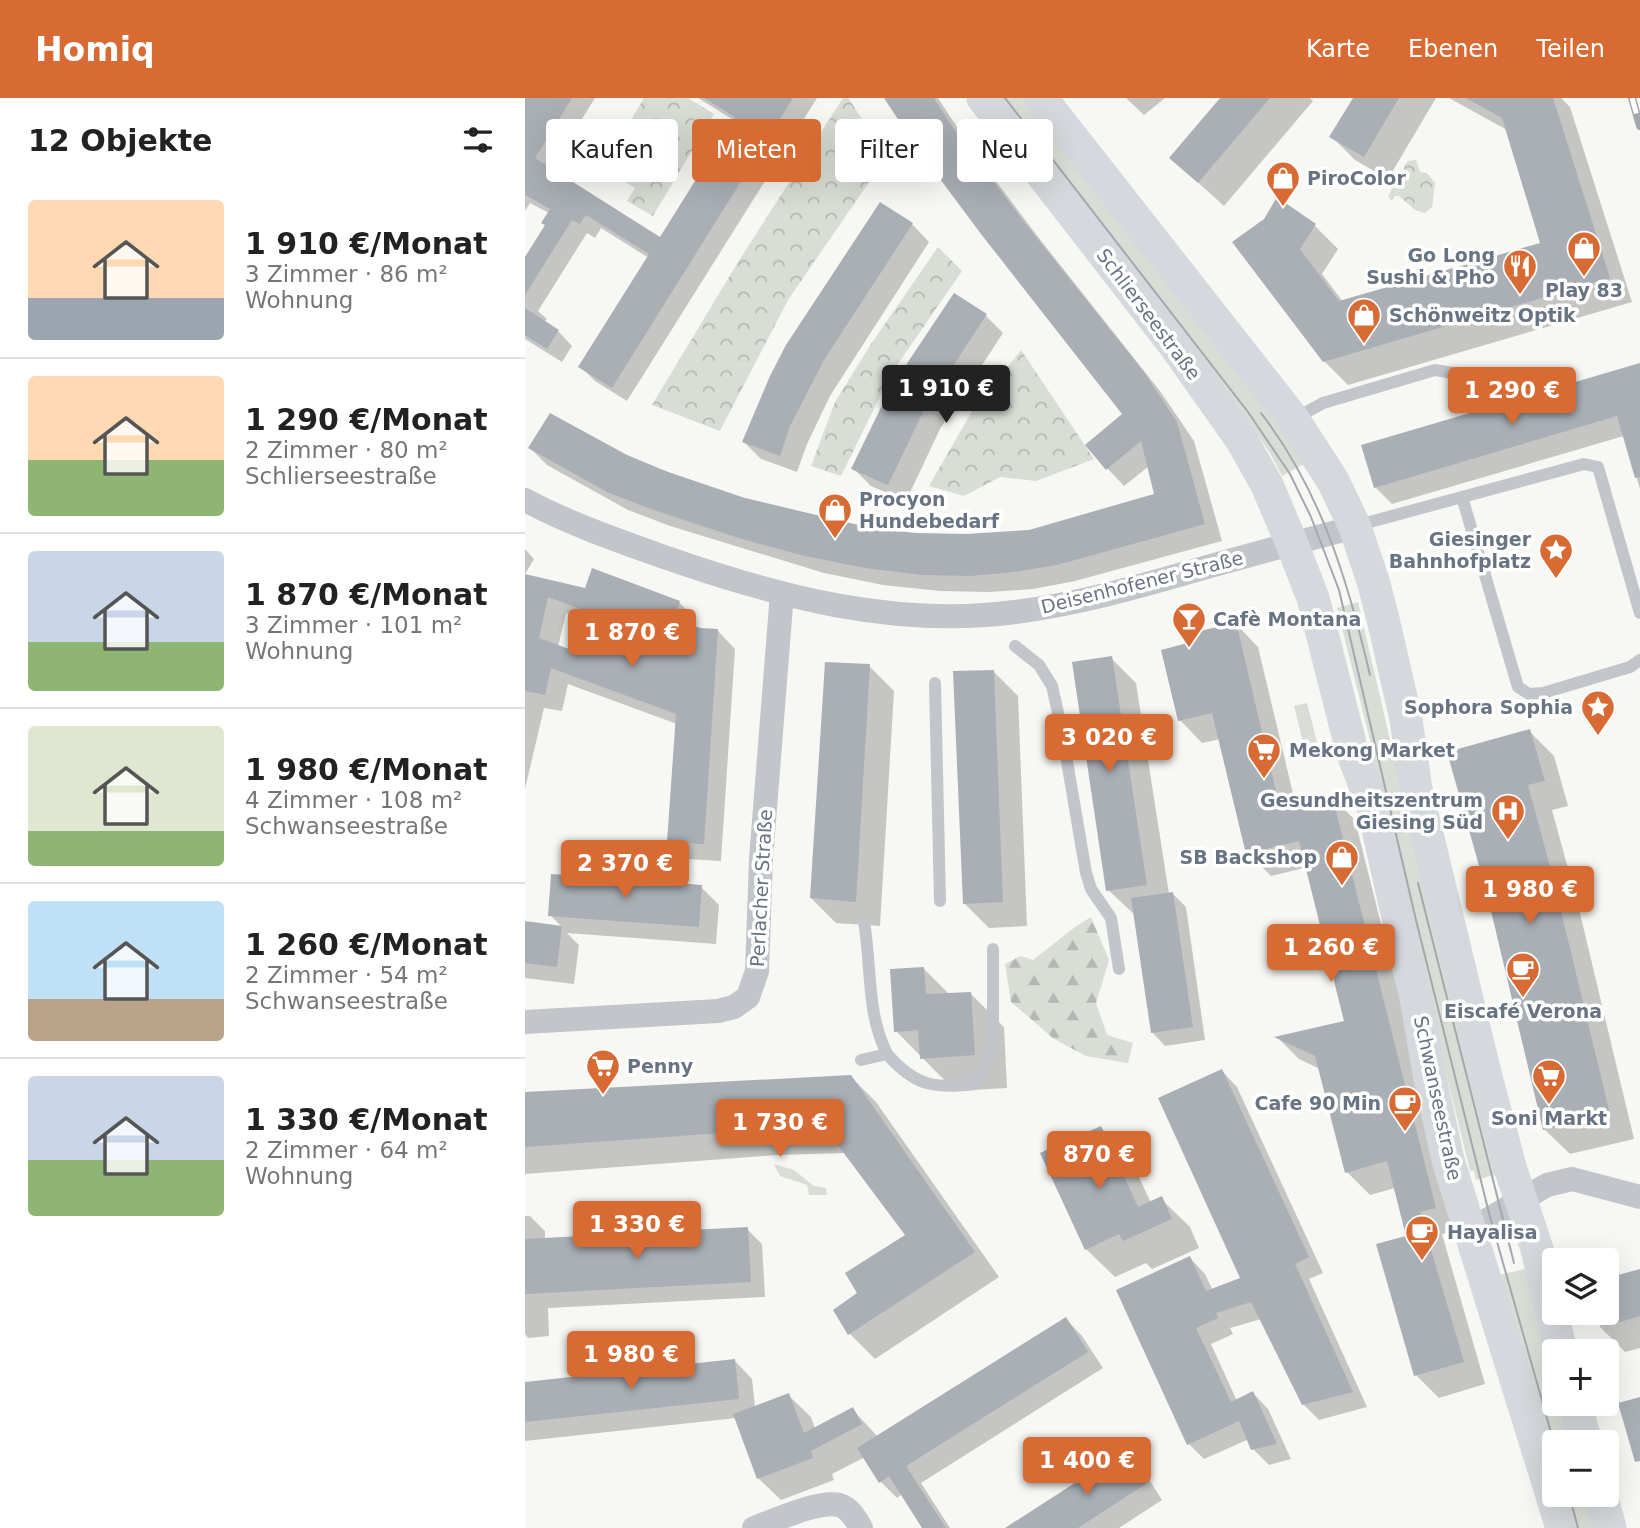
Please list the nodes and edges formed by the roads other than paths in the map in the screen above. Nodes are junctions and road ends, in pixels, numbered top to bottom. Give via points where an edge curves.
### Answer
1 (983, 98) edge
2 (1041, 98) edge
3 (1467, 376) dead end
4 (1293, 419) junction
5 (1462, 497) junction
6 (525, 500) edge
7 (1355, 527) junction
8 (1292, 544) junction
9 (782, 593) junction
10 (1640, 613) edge
11 (1015, 646) dead end
12 (1640, 660) edge
13 (936, 682) dead end
14 (940, 901) dead end
15 (864, 922) dead end
16 (993, 948) dead end
17 (1119, 969) dead end
18 (525, 1022) edge
19 (887, 1054) junction
20 (861, 1060) dead end
21 (1640, 1197) edge
22 (1520, 1199) junction
23 (1470, 1230) junction
24 (1558, 1339) edge
25 (1604, 1507) edge
26 (754, 1528) edge
27 (861, 1528) edge
28 (1562, 1528) edge
29 (1610, 1528) edge

1 - 8 main road, Schlierseestraße via 1241,439
2 - 4 main road
3 - 4 lane via 1435,370 1323,403
4 - 7 main road via 1333,481
5 - 7 lane
5 - 10 lane via 1584,464 1598,467
5 - 12 lane via 1518,687 1529,694 1543,693
6 - 9 street, Deisenhofener Straße via 608,537
7 - 8 street, Deisenhofener Straße
7 - 22 main road via 1383,620 1406,719 1416,789
8 - 9 street, Deisenhofener Straße via 1122,591 1013,613 898,615
8 - 23 main road, Schwanseestraße via 1313,598 1352,751 1373,807 1448,1160
9 - 18 street, Perlacher Straße via 757,971 748,997 718,1011
11 - 17 lane via 1039,665 1052,686 1086,873 1091,890 1111,918
13 - 14 lane
15 - 19 lane via 871,1007
16 - 19 lane via 993,1049 975,1084 946,1087 919,1081
19 - 20 lane
21 - 22 street via 1572,1179
22 - 23 street
22 - 24 main road
23 - 28 main road, Schwanseestraße
25 - 29 main road
26 - 27 street via 828,1504 841,1505

